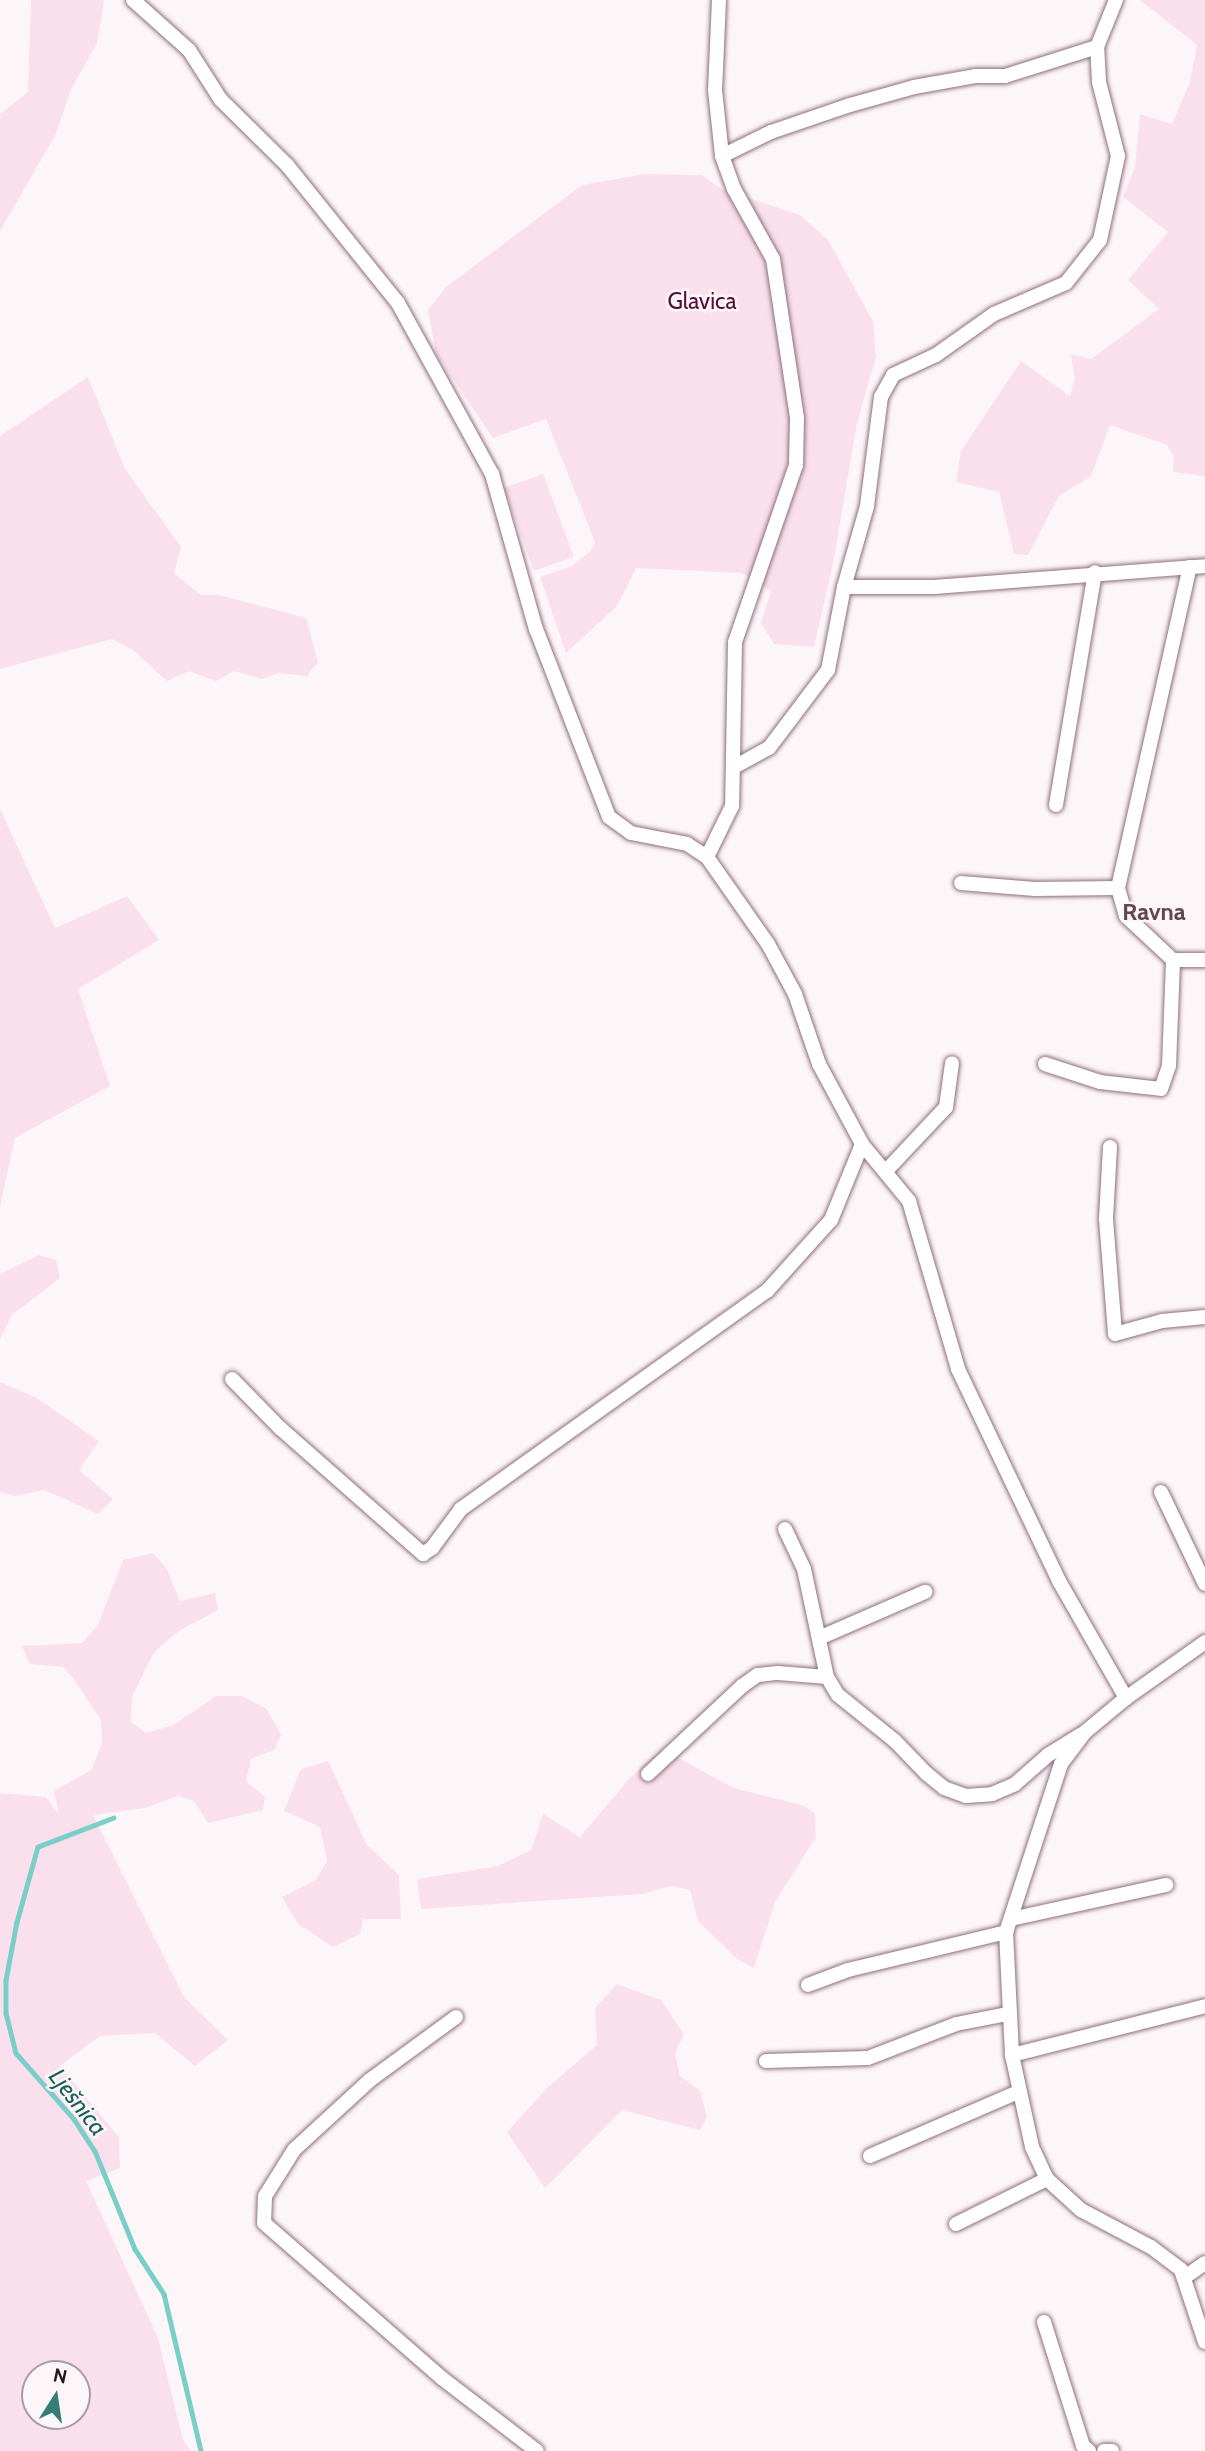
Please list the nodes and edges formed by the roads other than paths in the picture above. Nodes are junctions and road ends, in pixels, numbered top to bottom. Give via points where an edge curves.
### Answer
1 (133, 0) edge
2 (719, 0) edge
3 (1116, 0) edge
4 (1097, 47) junction
5 (722, 156) junction
6 (1198, 567) edge
7 (1095, 572) junction
8 (844, 587) junction
9 (736, 766) junction
10 (1056, 805) dead end
11 (707, 857) junction
12 (961, 883) dead end
13 (1118, 888) junction
14 (1173, 960) junction
15 (1205, 960) edge
16 (952, 1063) dead end
17 (1045, 1064) dead end
18 (862, 1144) junction
19 (1110, 1147) dead end
20 (886, 1171) junction
21 (1205, 1317) edge
22 (232, 1379) dead end
23 (1161, 1492) dead end
24 (785, 1530) dead end
25 (1205, 1584) edge
26 (925, 1592) dead end
27 (819, 1638) junction
28 (1205, 1642) edge
29 (827, 1677) junction
30 (1126, 1698) junction
31 (1085, 1732) junction
32 (648, 1774) dead end
33 (1166, 1885) dead end
34 (1009, 1925) junction
35 (808, 1985) dead end
36 (1205, 2006) edge
37 (1008, 2014) junction
38 (456, 2017) dead end
39 (1012, 2055) junction
40 (766, 2061) dead end
41 (1018, 2092) junction
42 (870, 2155) dead end
43 (1047, 2179) junction
44 (956, 2224) dead end
45 (1205, 2263) edge
46 (1185, 2277) junction
47 (1044, 2322) dead end
48 (1205, 2342) edge
49 (537, 2451) edge
50 (1089, 2451) edge
51 (1104, 2451) edge
52 (1111, 2451) edge

1 - 11 street via 189,50 221,100 287,165 398,303 492,474 536,629 609,817 631,832 687,844
2 - 5 street via 715,90
3 - 4 street
4 - 5 street via 1005,76 975,76 914,87 850,105 771,132
4 - 8 street via 1099,82 1118,156 1100,240 1066,283 994,314 936,355 893,375 881,397 867,506
5 - 9 street via 773,259 797,418 796,466 735,642 730,730
6 - 7 street
6 - 13 street
7 - 8 street via 934,587
7 - 10 street
8 - 9 street via 828,670 769,748
9 - 11 street via 732,806
11 - 18 street via 768,944 794,994 819,1064
12 - 13 street via 1035,889
13 - 14 street via 1126,916
14 - 15 street
14 - 17 street via 1169,1066 1161,1089 1100,1082
16 - 20 street via 946,1107
18 - 20 street
18 - 22 street via 831,1220 767,1291 461,1509 423,1554 280,1428
19 - 21 street via 1106,1219 1115,1334 1162,1321
20 - 30 street via 909,1201 958,1369 1059,1581
23 - 25 street
24 - 27 street via 804,1569
26 - 27 street
27 - 29 street
28 - 30 street
29 - 31 street via 838,1695 935,1781 966,1796 992,1794 1016,1784 1048,1755
29 - 32 street via 758,1675 699,1723
30 - 31 street
31 - 34 street via 1061,1764
33 - 34 street
34 - 35 street
34 - 37 street
36 - 39 street
37 - 39 street
37 - 40 street via 956,2024 868,2058
38 - 49 street via 370,2080 294,2150 265,2196 264,2223 443,2379
39 - 41 street
41 - 42 street
41 - 43 street via 1032,2147
43 - 44 street
43 - 46 street via 1081,2210 1151,2247
45 - 46 street
46 - 48 street
47 - 50 street via 1083,2446
51 - 52 street

